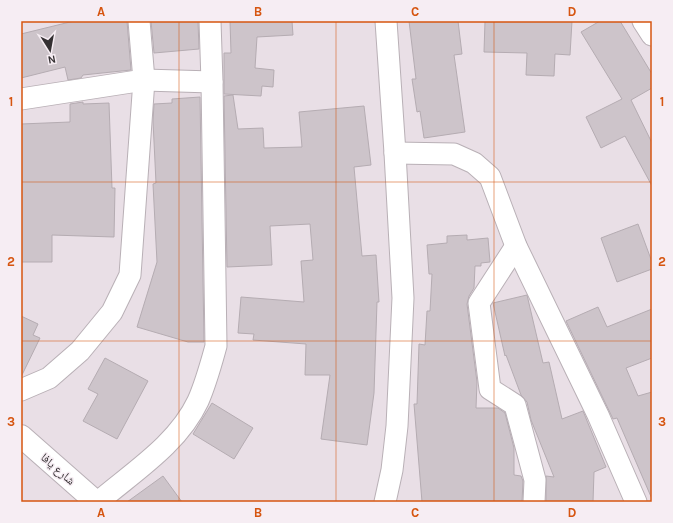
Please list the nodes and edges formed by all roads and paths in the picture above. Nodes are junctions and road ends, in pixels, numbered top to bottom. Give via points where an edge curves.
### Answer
1 (139, 21) edge
2 (210, 21) edge
3 (386, 21) edge
4 (643, 21) edge
5 (652, 34) edge
6 (144, 80) junction
7 (212, 82) junction
8 (21, 99) edge
9 (395, 153) junction
10 (516, 246) junction
11 (21, 390) edge
12 (21, 436) edge
13 (97, 502) edge
14 (385, 502) edge
15 (534, 502) edge
16 (636, 502) edge

1 - 6 street
2 - 7 street
3 - 9 street
4 - 5 street
6 - 7 street
6 - 8 street
6 - 11 street via 130,275 112,312 80,351 49,378
7 - 13 street via 216,346 198,401 179,431
9 - 10 street via 454,154 474,163 490,177
9 - 14 street via 403,298 397,426
10 - 15 street via 479,304 490,388 515,405 535,480
10 - 16 street via 598,415
12 - 13 street, شارع يافا

